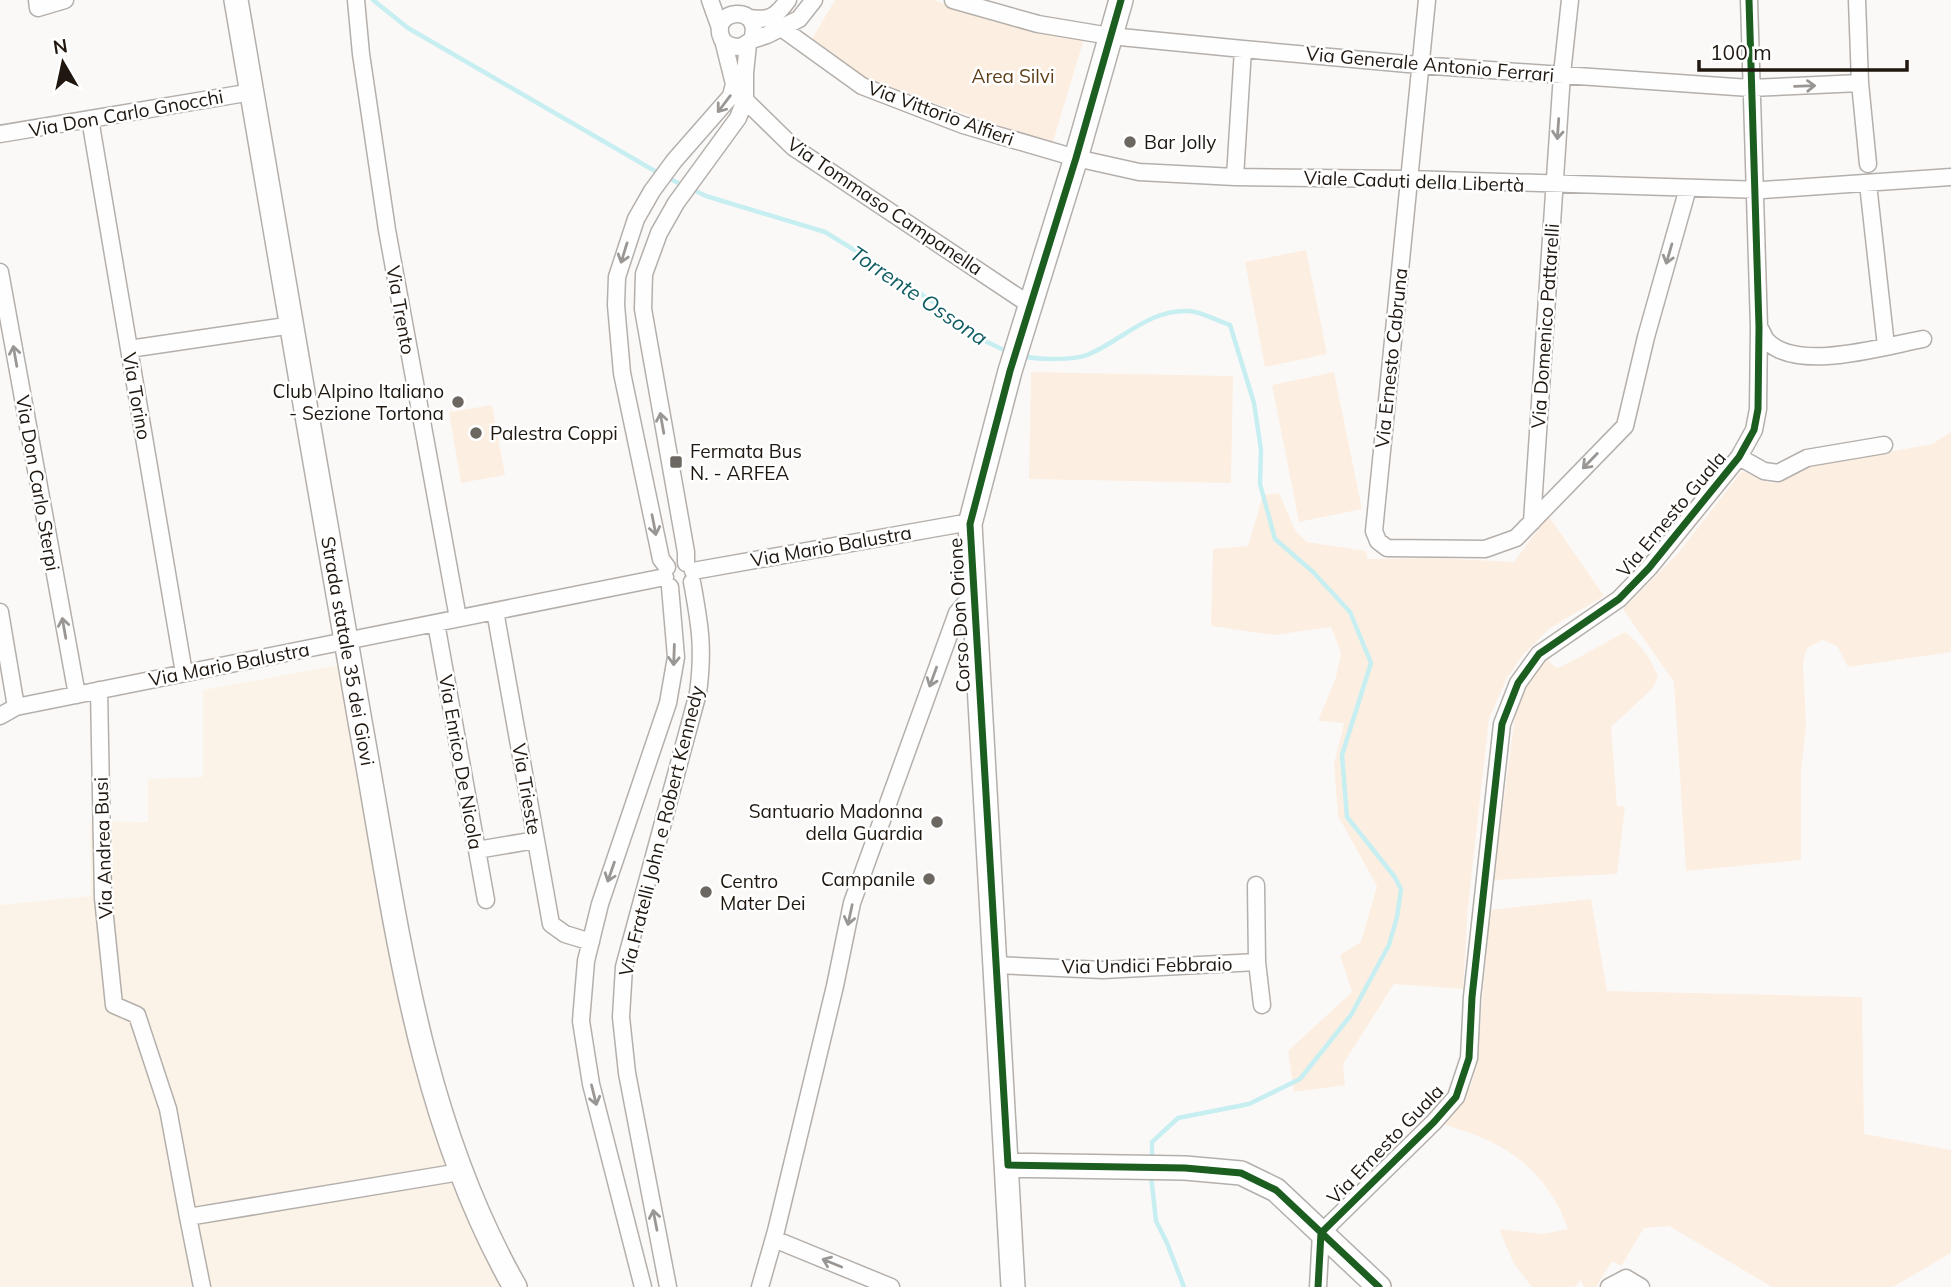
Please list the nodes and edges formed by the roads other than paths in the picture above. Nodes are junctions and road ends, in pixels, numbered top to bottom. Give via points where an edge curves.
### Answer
1 (37, 0) edge
2 (65, 0) edge
3 (236, 0) edge
4 (356, 0) edge
5 (710, 0) edge
6 (788, 0) edge
7 (814, 0) edge
8 (953, 0) edge
9 (1121, 0) edge
10 (1427, 0) edge
11 (1570, 0) edge
12 (1749, 0) edge
13 (1857, 0) edge
14 (749, 18) junction
15 (780, 27) junction
16 (721, 34) junction
17 (1110, 36) junction
18 (750, 42) junction
19 (1243, 49) junction
20 (1419, 65) junction
21 (1562, 74) junction
22 (1860, 83) junction
23 (1750, 88) junction
24 (252, 92) junction
25 (745, 100) junction
26 (90, 118) junction
27 (0, 134) edge
28 (1076, 158) junction
29 (1868, 164) dead end
30 (1235, 177) junction
31 (1951, 177) edge
32 (1408, 179) junction
33 (1554, 184) junction
34 (1868, 184) junction
35 (1688, 188) junction
36 (1754, 190) junction
37 (0, 272) edge
38 (1030, 305) junction
39 (293, 325) junction
40 (1759, 327) junction
41 (1923, 339) dead end
42 (1886, 346) junction
43 (129, 349) junction
44 (652, 369) junction
45 (622, 373) junction
46 (1884, 444) dead end
47 (1739, 457) junction
48 (673, 482) junction
49 (647, 488) junction
50 (1532, 522) junction
51 (970, 524) junction
52 (690, 572) junction
53 (667, 577) junction
54 (973, 594) junction
55 (495, 611) junction
56 (0, 612) edge
57 (458, 618) junction
58 (436, 623) junction
59 (346, 641) junction
60 (184, 673) junction
61 (99, 690) junction
62 (76, 695) junction
63 (16, 707) junction
64 (0, 716) edge
65 (536, 840) junction
66 (477, 850) junction
67 (1256, 885) dead end
68 (486, 900) dead end
69 (591, 942) junction
70 (1257, 962) junction
71 (995, 965) junction
72 (1262, 1005) dead end
73 (1008, 1165) junction
74 (460, 1172) junction
75 (188, 1217) junction
76 (1321, 1233) junction
77 (774, 1239) junction
78 (202, 1287) edge
79 (515, 1287) edge
80 (643, 1287) edge
81 (668, 1287) edge
82 (760, 1287) edge
83 (891, 1287) edge
84 (1013, 1287) edge
85 (1318, 1287) edge
86 (1379, 1287) edge
87 (1609, 1287) edge
88 (1641, 1287) edge

1 - 2 street via 38,8
3 - 24 street, Strada statale 35 dei Giovi
4 - 57 street, Via Trento via 387,230
5 - 16 street
6 - 14 street via 774,17
7 - 15 street via 799,19
8 - 17 street, Via Generale Antonio Ferrari
9 - 17 street, Corso Don Orione
10 - 20 street, Via Ernesto Cabruna
11 - 21 street, Via Domenico Pattarelli
12 - 23 street, Via Ernesto Guala
13 - 22 street
14 - 16 street via 731,14 724,19
14 - 18 street, Via Fratelli John e Robert Kennedy via 755,32
15 - 18 street
15 - 28 street, Via Vittorio Alfieri via 862,86 963,125
16 - 18 street via 734,47
16 -> 45 street, Via Fratelli John e Robert Kennedy via 734,84 731,96 652,191 633,226 617,277
17 - 19 street, Via Generale Antonio Ferrari
17 - 28 street, Corso Don Orione
18 - 25 street, Via Fratelli John e Robert Kennedy
19 - 20 street, Via Generale Antonio Ferrari
19 - 30 street
20 - 21 street, Via Generale Antonio Ferrari
20 - 32 street, Via Ernesto Cabruna
21 - 23 street, Via Generale Antonio Ferrari
21 -> 33 street, Via Domenico Pattarelli
23 -> 22 street, Via Generale Antonio Ferrari
22 - 29 street
23 - 36 street, Via Ernesto Guala
24 - 26 street, Via Don Carlo Gnocchi
24 - 39 street, Strada statale 35 dei Giovi
25 - 38 street, Via Tommaso Campanella via 793,147
25 - 44 street, Via Fratelli John e Robert Kennedy via 738,118 677,202 643,274
26 - 27 street, Via Don Carlo Gnocchi
26 - 43 street, Via Torino
28 - 30 street, Viale Caduti della Libertà via 1139,172
28 - 38 street, Corso Don Orione
30 - 32 street, Viale Caduti della Libertà
31 - 34 street, Viale Caduti della Libertà
32 - 33 street, Viale Caduti della Libertà
32 - 50 street, Via Ernesto Cabruna via 1374,531 1377,541 1387,548 1485,549 1516,538
33 - 35 street, Viale Caduti della Libertà
33 - 50 street, Via Domenico Pattarelli
34 - 36 street, Viale Caduti della Libertà
34 - 42 street
35 - 36 street, Viale Caduti della Libertà
35 -> 50 street via 1625,426
36 - 40 street, Via Ernesto Guala
62 -> 37 street, Via Don Carlo Sterpi
38 - 51 street, Corso Don Orione
39 - 43 street
39 - 59 street, Strada statale 35 dei Giovi
40 - 42 street via 1768,343 1805,356 1825,358
40 - 47 street, Via Ernesto Guala via 1758,409 1754,430
41 - 42 street
43 - 60 street, Via Torino
44 - 45 street
48 -> 44 street, Via Fratelli John e Robert Kennedy
45 - 49 street, Via Fratelli John e Robert Kennedy
46 - 47 street via 1807,458 1778,473
47 - 76 street, Via Ernesto Guala via 1619,599 1539,654 1518,683 1502,724 1469,1058 1456,1097
48 - 49 street
48 - 52 street, Via Fratelli John e Robert Kennedy
49 -> 53 street, Via Fratelli John e Robert Kennedy
51 - 52 street, Via Mario Balustra
51 - 54 street, Corso Don Orione
52 - 53 street via 676,561
52 - 53 street via 682,590
81 -> 52 street, Via Fratelli John e Robert Kennedy via 627,1073 621,1017 624,967 698,693 703,658
53 - 55 street, Via Mario Balustra
53 -> 69 street, Via Fratelli John e Robert Kennedy via 676,657 668,703
54 - 71 street, Corso Don Orione
54 -> 77 street via 957,613 855,895
55 - 57 street, Via Mario Balustra
55 - 65 street, Via Trieste
56 - 63 street
57 - 58 street, Via Mario Balustra
58 - 59 street, Via Mario Balustra
58 - 66 street, Via Enrico De Nicola
59 - 60 street, Via Mario Balustra
59 - 74 street, Strada statale 35 dei Giovi via 417,1032
60 - 61 street, Via Mario Balustra
61 - 62 street, Via Mario Balustra
61 - 75 street, Via Andrea Busi via 103,898 114,1005 137,1015 152,1054 168,1109
62 - 63 street, Via Mario Balustra
63 - 64 street, Via Mario Balustra
65 - 66 street
65 - 69 street, Via Trieste via 551,923 565,934
66 - 68 street, Via Enrico De Nicola
67 - 70 street, Via Undici Febbraio
69 -> 80 street, Via Fratelli John e Robert Kennedy via 581,1021 592,1084
70 - 71 street, Via Undici Febbraio via 1103,970
70 - 72 street, Via Undici Febbraio
71 - 73 street, Corso Don Orione
73 - 76 street via 1241,1173 1276,1190
73 - 84 street, Corso Don Orione
74 - 75 street
74 - 79 street, Strada statale 35 dei Giovi
75 - 78 street
76 - 85 street
76 - 86 street
77 - 82 street
83 -> 77 street
87 - 88 street via 1626,1278

